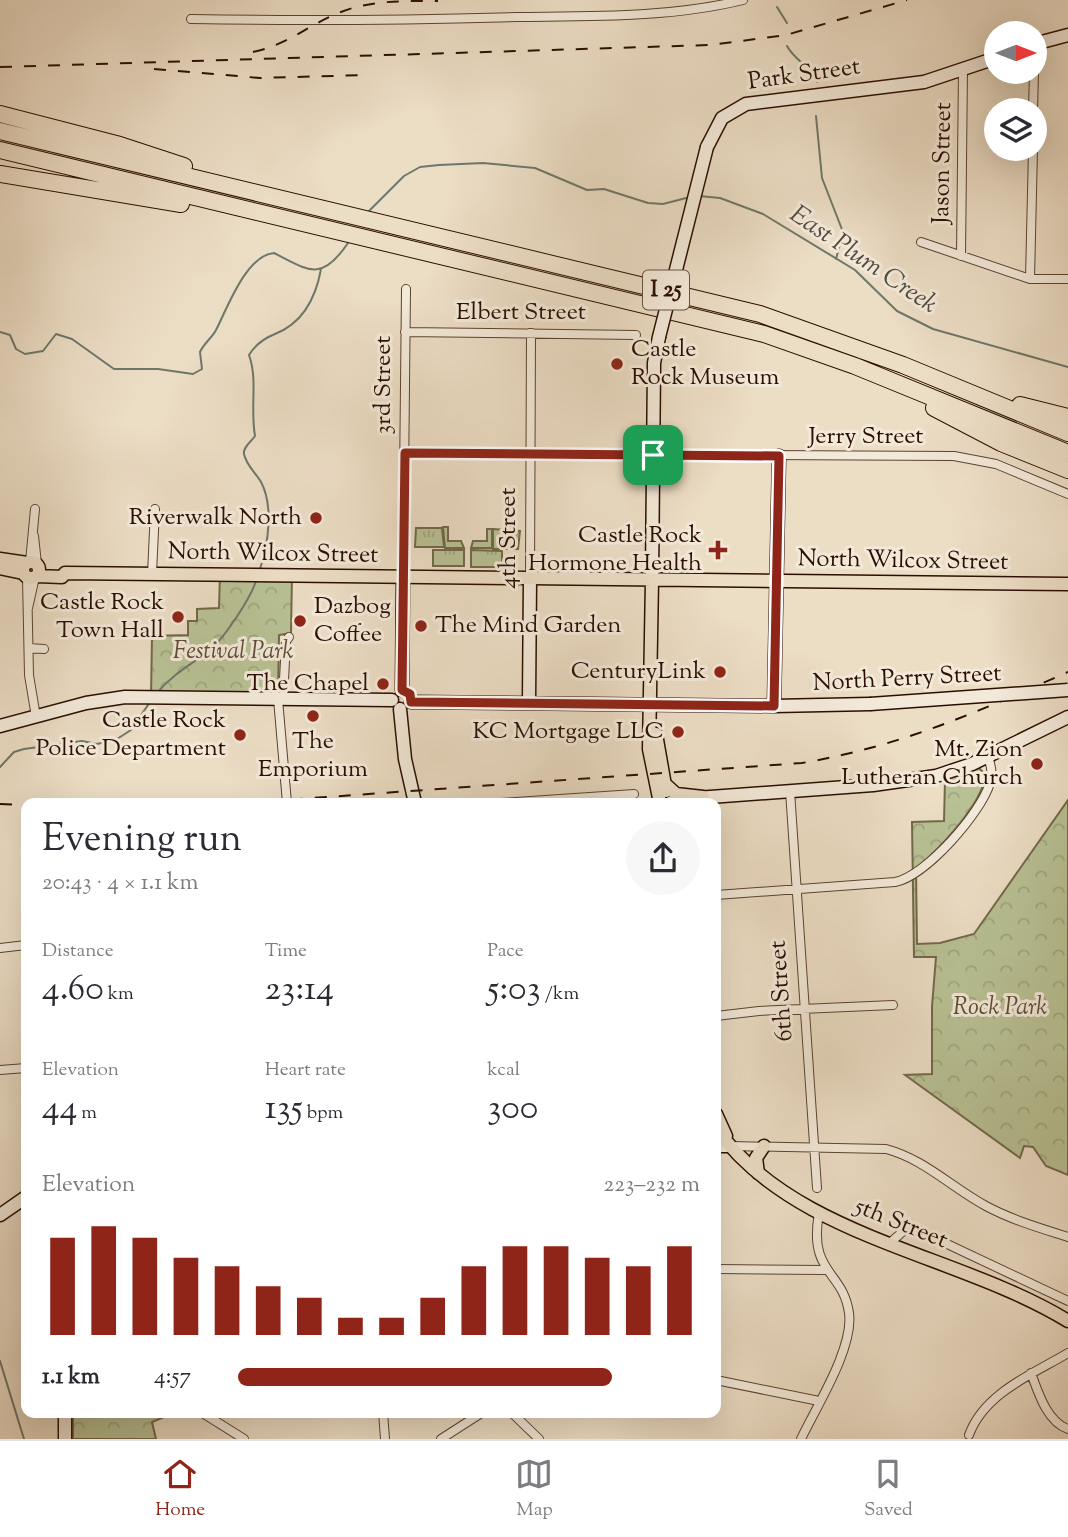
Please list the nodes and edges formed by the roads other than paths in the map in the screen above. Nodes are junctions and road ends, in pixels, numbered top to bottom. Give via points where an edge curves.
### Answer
1 (743, 0) edge
2 (191, 19) dead end
3 (1068, 34) edge
4 (1047, 40) edge
5 (984, 62) edge
6 (963, 69) junction
7 (0, 114) edge
8 (0, 131) edge
9 (0, 150) edge
10 (1032, 161) edge
11 (0, 174) edge
12 (265, 195) junction
13 (297, 222) junction
14 (920, 242) dead end
15 (961, 256) junction
16 (1030, 279) junction
17 (1068, 279) edge
18 (406, 289) dead end
19 (405, 332) junction
20 (531, 333) junction
21 (636, 335) dead end
22 (855, 366) junction
23 (931, 377) junction
24 (1068, 417) edge
25 (1068, 433) edge
26 (405, 453) junction
27 (1068, 453) edge
28 (531, 454) junction
29 (653, 455) junction
30 (779, 456) junction
31 (1068, 470) edge
32 (1068, 494) edge
33 (36, 509) dead end
34 (155, 509) dead end
35 (0, 559) edge
36 (0, 568) edge
37 (32, 570) junction
38 (152, 574) junction
39 (403, 577) junction
40 (530, 578) junction
41 (652, 579) junction
42 (776, 581) junction
43 (1068, 584) edge
44 (289, 637) dead end
45 (29, 648) junction
46 (44, 649) dead end
47 (1068, 690) edge
48 (281, 699) junction
49 (402, 700) junction
50 (529, 702) junction
51 (652, 705) junction
52 (774, 706) junction
53 (36, 716) junction
54 (1068, 717) edge
55 (0, 726) edge
56 (988, 757) junction
57 (665, 784) junction
58 (790, 791) junction
59 (634, 794) dead end
60 (703, 797) junction
61 (287, 798) edge
62 (414, 798) edge
63 (586, 798) edge
64 (659, 798) edge
65 (668, 798) edge
66 (697, 798) edge
67 (796, 890) junction
68 (721, 895) edge
69 (21, 946) edge
70 (0, 948) edge
71 (893, 1005) dead end
72 (805, 1009) junction
73 (721, 1016) edge
74 (21, 1068) edge
75 (0, 1070) edge
76 (721, 1125) edge
77 (721, 1134) edge
78 (721, 1146) edge
79 (730, 1146) junction
80 (764, 1146) junction
81 (815, 1147) junction
82 (758, 1173) junction
83 (817, 1188) dead end
84 (21, 1200) edge
85 (819, 1213) junction
86 (0, 1215) edge
87 (1068, 1237) edge
88 (891, 1242) junction
89 (721, 1269) edge
90 (825, 1270) junction
91 (1068, 1301) edge
92 (1068, 1321) edge
93 (1068, 1353) edge
94 (1031, 1373) junction
95 (721, 1381) edge
96 (819, 1401) junction
97 (65, 1418) edge
98 (211, 1418) edge
99 (383, 1418) edge
100 (474, 1418) edge
101 (517, 1418) edge
102 (1068, 1429) edge
103 (969, 1436) dead end
104 (65, 1439) edge
105 (244, 1439) edge
106 (385, 1439) edge
107 (441, 1439) edge
108 (539, 1439) edge
109 (802, 1439) edge

1 - 2 street via 673,12 578,16 356,22
3 - 4 street
5 - 6 street, Park Street
6 - 15 street, Jason Street
6 - 29 street, Park Street, bridge via 924,82 746,104 722,118 707,147 659,337 654,363
7 - 12 highway via 120,145
8 - 12 highway, I 25
9 - 13 highway, I 25
10 - 16 street
11 - 13 highway
12 - 23 highway, I 25 via 748,311
13 - 22 highway, I 25 via 727,324
14 - 15 street
15 - 16 street
16 - 17 street
18 - 19 street, 3rd Street
19 - 20 street, Elbert Street
19 - 26 street, 3rd Street
20 - 21 street, Elbert Street
20 - 28 street, 4th Street
22 - 27 highway, I 25
22 - 31 highway via 1001,443
23 - 24 highway
23 - 25 highway, I 25
26 - 28 street, Jerry Street
26 - 39 street, 3rd Street
28 - 29 street, Jerry Street
28 - 40 street, 4th Street
29 - 30 street, Jerry Street
29 - 41 street
30 - 32 street, Jerry Street via 966,457 996,464
30 - 42 street
33 - 37 street
34 - 38 street
35 - 37 main road
36 - 37 main road
37 - 38 main road, North Wilcox Street via 62,577 65,573
37 - 45 street via 26,603
38 - 39 main road, North Wilcox Street
39 - 40 main road, North Wilcox Street
39 - 49 street, 3rd Street
40 - 41 main road, North Wilcox Street
40 - 50 street, 4th Street
41 - 42 main road, North Wilcox Street
41 - 51 main road
42 - 43 main road, North Wilcox Street
42 - 52 street
44 - 48 street
45 - 46 street
45 - 53 street
47 - 52 street, North Perry Street, bridge
48 - 49 street, North Perry Street
48 - 53 street, North Perry Street via 125,697
48 - 61 street
49 - 50 street, North Perry Street
49 - 62 street, 3rd Street via 405,759
50 - 51 street, North Perry Street
51 - 52 street, North Perry Street
51 - 57 main road
51 - 64 main road via 649,749
53 - 55 street, North Perry Street
54 - 56 street
56 - 58 street via 927,777
56 - 67 street via 989,787 956,835 918,874 895,882
57 - 60 main road via 676,794
57 - 65 main road
58 - 60 street
58 - 67 street, 6th Street
59 - 63 street
60 - 66 street
67 - 68 street
67 - 72 street, 6th Street
69 - 70 street
71 - 72 street
72 - 73 street
72 - 81 street, 6th Street
74 - 75 street
76 - 79 main road, 5th Street
77 - 79 main road, 5th Street
78 - 79 street
79 - 80 street
79 - 82 main road, 5th Street
80 - 81 street
80 - 82 main road via 756,1158
81 - 83 street, 6th Street
81 - 87 street via 886,1149 915,1157 985,1206
82 - 85 main road, 5th Street via 786,1196
84 - 86 street
85 - 88 main road, 5th Street
85 - 90 street via 817,1248
88 - 91 street via 909,1226
88 - 92 main road, 5th Street via 1023,1296
89 - 90 street
90 - 96 street via 843,1296 849,1321 844,1348
93 - 94 street
94 - 102 street via 1048,1410 1059,1426
94 - 103 street via 1005,1389 973,1423
95 - 96 street
96 - 109 street
97 - 104 street
98 - 105 street
99 - 106 street
100 - 107 street
101 - 108 street

